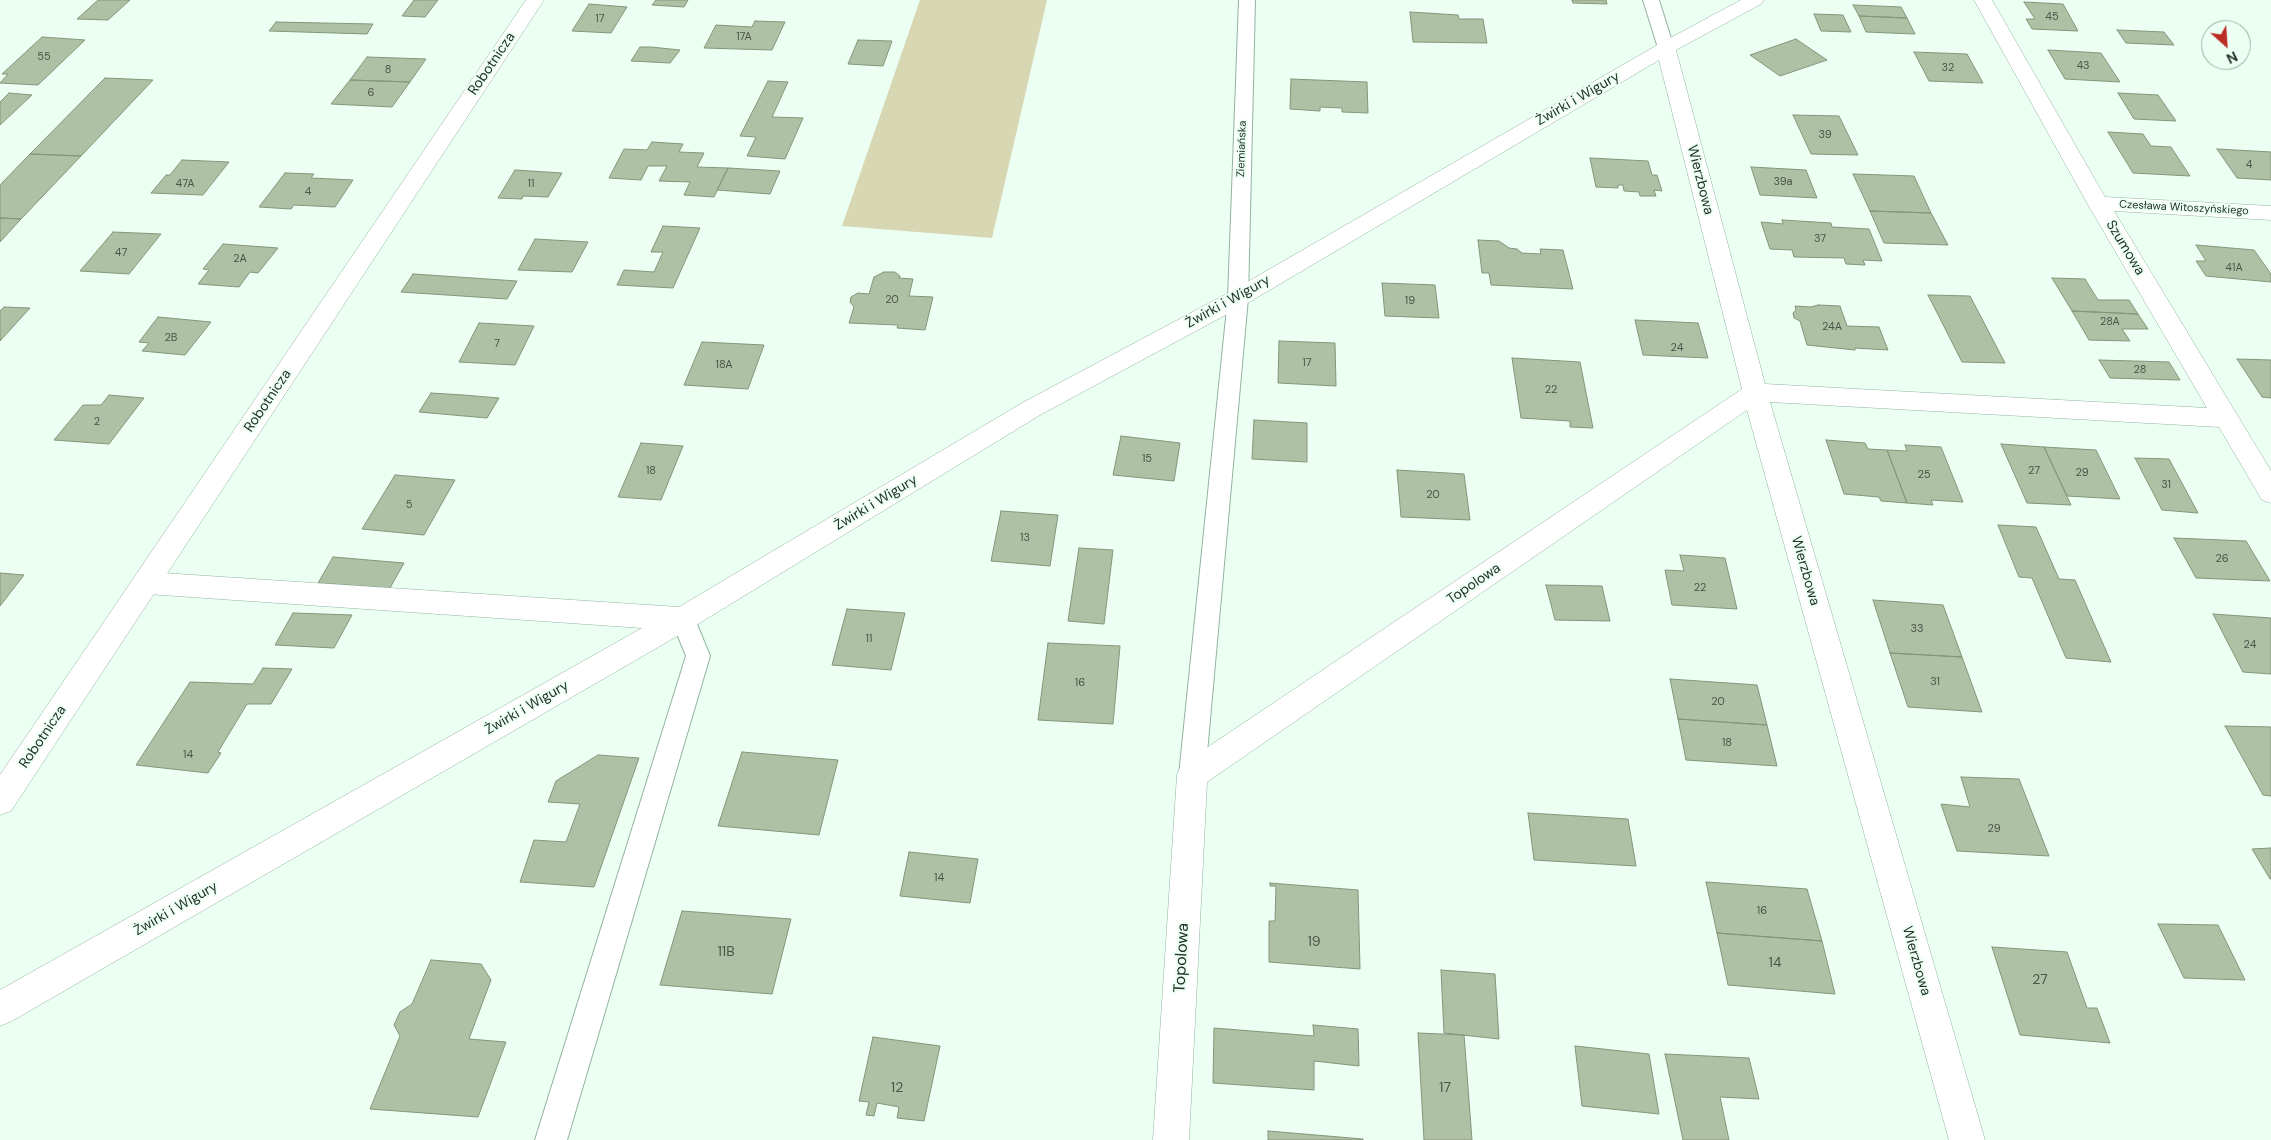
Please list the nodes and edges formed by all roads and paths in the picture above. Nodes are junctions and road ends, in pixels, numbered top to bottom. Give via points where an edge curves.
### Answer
1 (535, 0) edge
2 (1247, 0) edge
3 (1651, 0) edge
4 (1754, 0) edge
5 (1982, 0) edge
6 (1666, 48) junction
7 (2098, 203) junction
8 (2271, 213) edge
9 (1238, 298) junction
10 (1755, 392) junction
11 (2227, 418) junction
12 (2271, 493) edge
13 (148, 582) junction
14 (682, 619) junction
15 (1192, 775) junction
16 (0, 801) edge
17 (0, 1009) edge
18 (551, 1140) edge
19 (1171, 1140) edge
20 (1967, 1140) edge

1 - 13 street, Robotnicza
2 - 9 lane, Ziemiańska
3 - 6 lane, Wierzbowa
4 - 6 street, Żwirki i Wigury
5 - 7 street, Szumowa
6 - 9 street, Żwirki i Wigury
6 - 10 street, Wierzbowa
7 - 8 street, Czesława Witoszyńskiego
7 - 11 street, Szumowa
9 - 14 street, Żwirki i Wigury via 1031,409
9 - 15 lane, Topolowa
10 - 11 street
10 - 15 street, Topolowa
10 - 20 street, Wierzbowa
11 - 12 street, Szumowa
13 - 14 street
13 - 16 street, Robotnicza
14 - 17 street, Żwirki i Wigury
14 - 18 lane via 698,656
15 - 19 street, Topolowa

